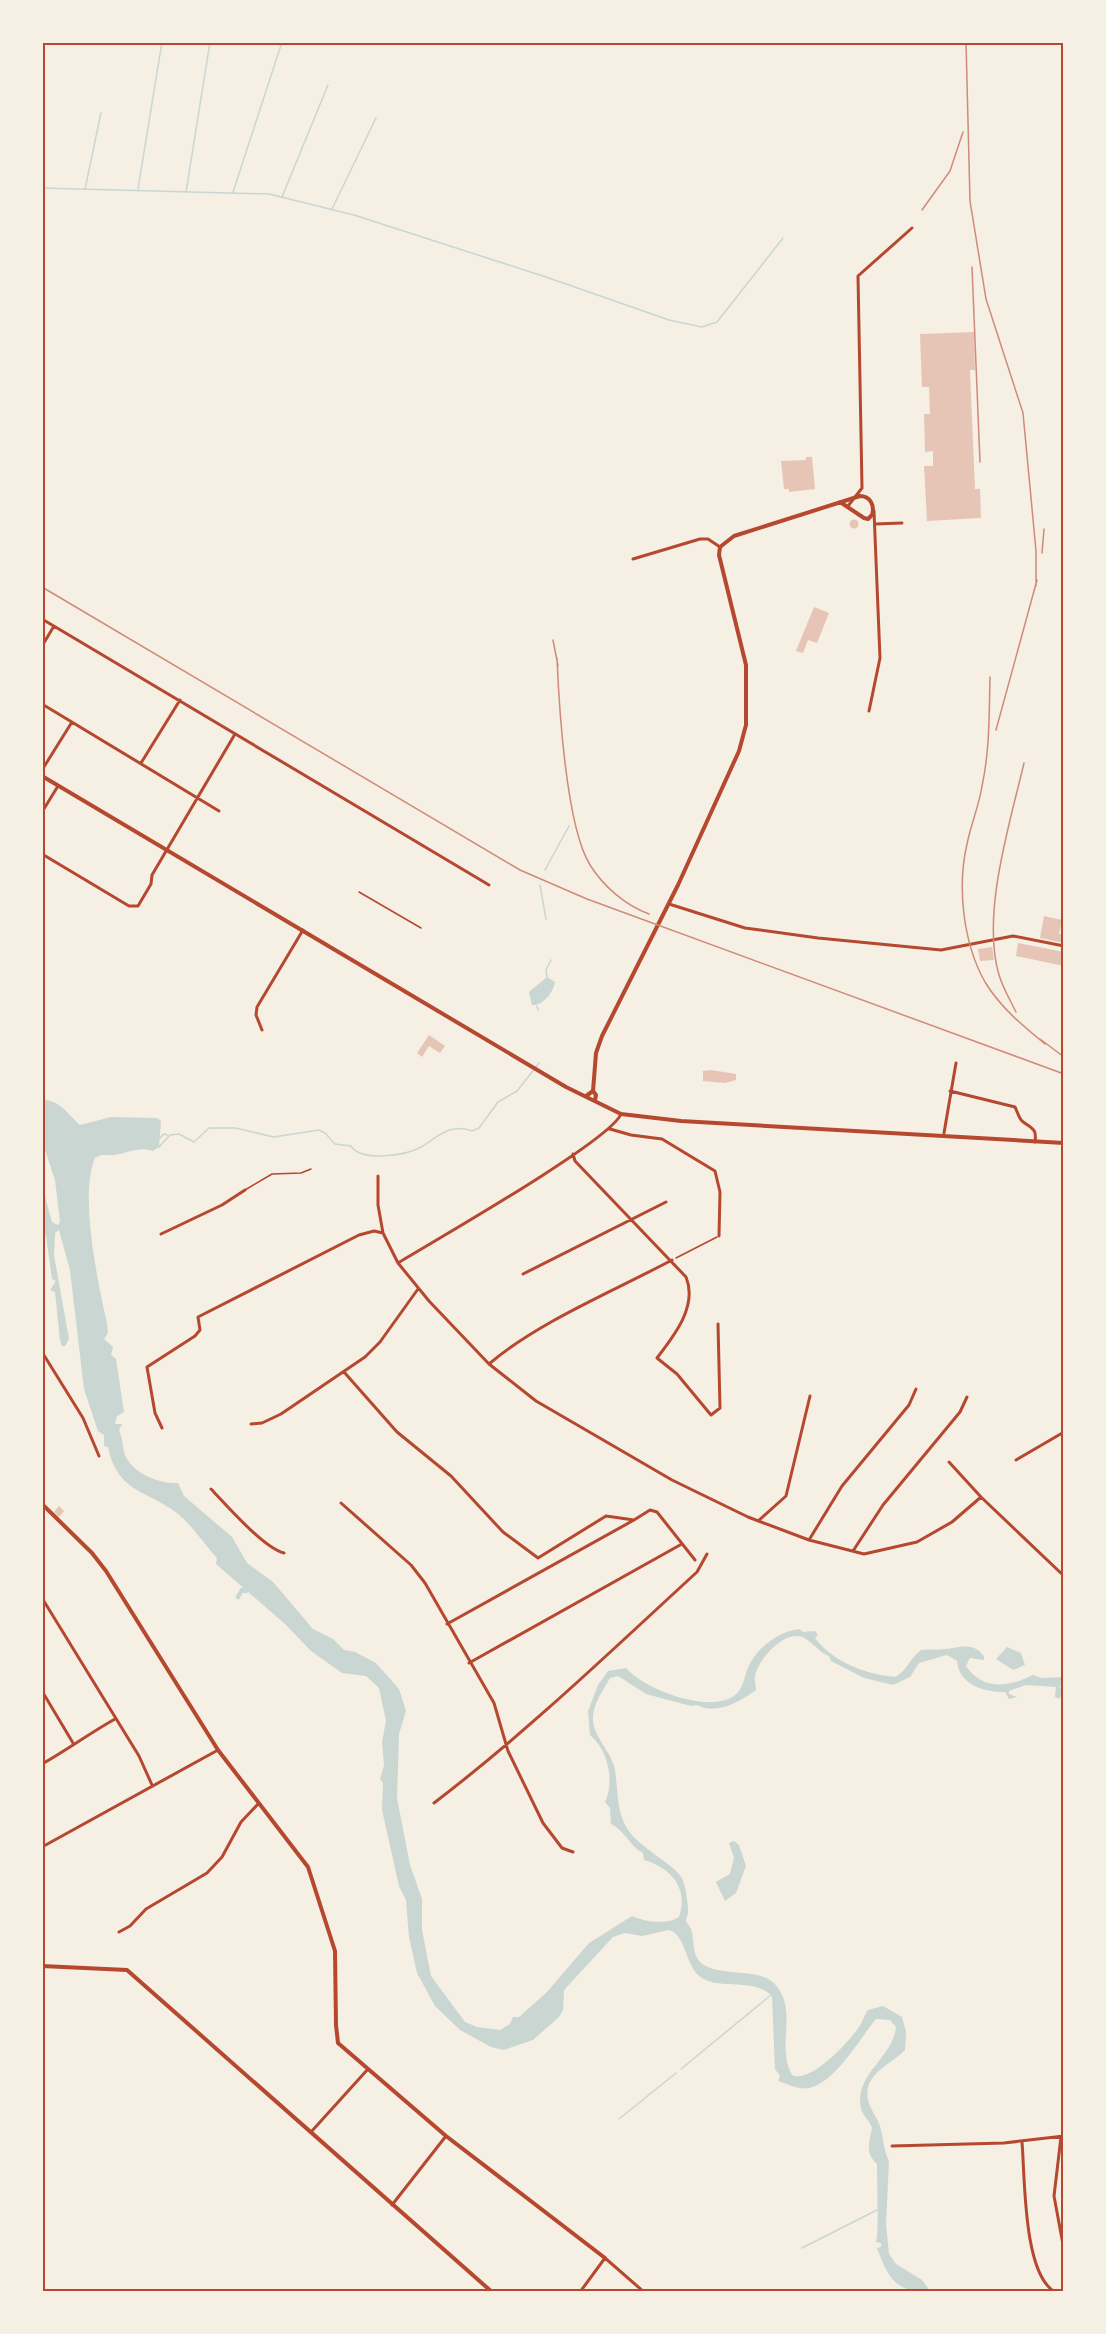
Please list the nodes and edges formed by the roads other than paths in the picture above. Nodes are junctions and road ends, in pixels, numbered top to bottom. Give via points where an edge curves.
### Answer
1 (912, 228) dead end
2 (862, 488) junction
3 (854, 497) junction
4 (868, 498) junction
5 (840, 502) junction
6 (847, 508) junction
7 (874, 511) junction
8 (868, 519) junction
9 (875, 523) junction
10 (902, 523) dead end
11 (720, 547) junction
12 (633, 559) dead end
13 (42, 619) edge
14 (54, 626) junction
15 (42, 646) edge
16 (180, 700) junction
17 (42, 704) edge
18 (869, 711) dead end
19 (72, 722) junction
20 (235, 734) junction
21 (141, 763) junction
22 (42, 770) edge
23 (42, 776) edge
24 (58, 786) junction
25 (197, 798) junction
26 (219, 811) dead end
27 (42, 812) edge
28 (167, 850) junction
29 (42, 854) edge
30 (489, 885) dead end
31 (359, 892) dead end
32 (669, 904) junction
33 (421, 927) dead end
34 (303, 930) junction
35 (1064, 946) edge
36 (262, 1030) dead end
37 (956, 1063) dead end
38 (950, 1091) junction
39 (593, 1092) junction
40 (586, 1096) junction
41 (595, 1100) junction
42 (621, 1114) junction
43 (610, 1129) junction
44 (944, 1133) dead end
45 (1035, 1142) junction
46 (1064, 1143) edge
47 (573, 1154) junction
48 (311, 1169) dead end
49 (378, 1176) dead end
50 (245, 1190) joint
51 (666, 1202) dead end
52 (632, 1220) junction
53 (383, 1233) junction
54 (161, 1234) dead end
55 (720, 1236) road end
56 (672, 1260) junction
57 (398, 1263) junction
58 (523, 1274) dead end
59 (418, 1289) junction
60 (718, 1324) dead end
61 (42, 1352) edge
62 (489, 1364) junction
63 (344, 1372) junction
64 (916, 1389) dead end
65 (810, 1396) dead end
66 (967, 1397) dead end
67 (251, 1424) dead end
68 (162, 1428) dead end
69 (1064, 1432) edge
70 (99, 1456) dead end
71 (1016, 1460) dead end
72 (949, 1462) dead end
73 (211, 1489) dead end
74 (981, 1497) junction
75 (341, 1503) dead end
76 (42, 1504) edge
77 (634, 1520) junction
78 (758, 1521) junction
79 (809, 1540) junction
80 (680, 1545) junction
81 (853, 1551) junction
82 (284, 1553) dead end
83 (707, 1554) dead end
84 (694, 1560) dead end
85 (1064, 1576) edge
86 (42, 1599) edge
87 (447, 1624) junction
88 (469, 1663) junction
89 (42, 1691) edge
90 (115, 1719) junction
91 (73, 1743) junction
92 (508, 1744) junction
93 (220, 1752) junction
94 (42, 1764) edge
95 (152, 1785) junction
96 (259, 1803) junction
97 (434, 1803) dead end
98 (42, 1847) edge
99 (573, 1852) dead end
100 (119, 1932) dead end
101 (42, 1966) edge
102 (368, 2069) junction
103 (311, 2132) junction
104 (446, 2136) junction
105 (1062, 2136) edge
106 (1022, 2142) junction
107 (892, 2146) dead end
108 (392, 2205) junction
109 (1064, 2250) edge
110 (605, 2258) junction
111 (492, 2292) edge
112 (580, 2292) edge
113 (644, 2292) edge
114 (1055, 2292) edge

1 - 2 street via 858,276
2 - 3 street
2 - 4 street
3 - 4 street
3 - 5 street
3 - 6 street
4 - 7 street
5 - 6 street
5 - 11 street via 734,537
6 - 8 street
7 - 8 street
7 - 9 street
8 - 9 street
9 - 10 street
9 - 18 street via 880,658
11 - 12 street via 700,539
11 - 32 street via 746,665 746,725 739,751
13 - 14 street
14 - 15 street
14 - 16 street
16 - 20 street
16 - 21 street
17 - 19 street
19 - 21 street
19 - 22 street
20 - 25 street
20 - 30 street
21 - 25 street
23 - 24 street
24 - 27 street
24 - 28 street
25 - 26 street
25 - 28 street
28 - 29 street via 138,906 129,906
28 - 34 street
31 - 33 lane
32 - 35 street via 745,928 818,938 941,950 1023,937
32 - 39 street via 602,1036 596,1053
34 - 36 street via 257,1007
34 - 40 street
37 - 38 street
38 - 44 street
38 - 45 street via 1015,1107 1022,1121 1033,1127
39 - 40 street
39 - 41 street
40 - 41 street
41 - 42 street
42 - 43 street
42 - 45 street
43 - 47 street
43 - 55 street via 662,1139 715,1171 720,1192
45 - 46 street
47 - 52 street via 575,1161
47 - 57 street
48 - 50 lane via 272,1174
49 - 53 street
50 - 54 street
51 - 52 street
52 - 56 street
52 - 58 street
53 - 57 street
53 - 68 street via 359,1235 198,1317 200,1330 195,1336 147,1367 155,1413
56 - 60 street via 690,1288 680,1325 657,1358 677,1374 711,1415 720,1408
56 - 62 street via 556,1320
57 - 59 street
59 - 62 street
59 - 63 street via 380,1342
61 - 70 street via 83,1418
62 - 78 street via 536,1401 669,1479
63 - 67 street via 281,1414
63 - 77 street via 376,1411 451,1476 503,1532 531,1555 538,1558 606,1516
64 - 79 street via 909,1405 842,1486
65 - 78 street via 786,1496
66 - 81 street via 960,1412 883,1505
69 - 71 street
72 - 74 street
73 - 82 street via 246,1525
74 - 81 street via 952,1522 917,1542 864,1554
74 - 85 street
75 - 87 street via 420,1577
76 - 93 street via 106,1572
77 - 80 street via 645,1512 657,1512
77 - 87 street
78 - 79 street
79 - 81 street
80 - 84 street
80 - 88 street
83 - 92 street via 697,1572
86 - 90 street
87 - 88 street
88 - 92 street via 494,1703
89 - 91 street
90 - 91 street
90 - 95 street
91 - 94 street
92 - 97 street
92 - 99 street via 550,1835 562,1848
93 - 95 street
93 - 96 street
95 - 98 street
96 - 100 street via 241,1822 232,1842 207,1873 146,1909
96 - 102 street via 308,1867 335,1951 338,2043
101 - 103 street via 127,1970
102 - 103 street
102 - 104 street
103 - 108 street
104 - 108 street
104 - 110 street
105 - 106 street
105 - 109 street via 1054,2196
106 - 107 street
106 - 114 street via 1032,2251 1042,2281
108 - 111 street
110 - 112 street
110 - 113 street

